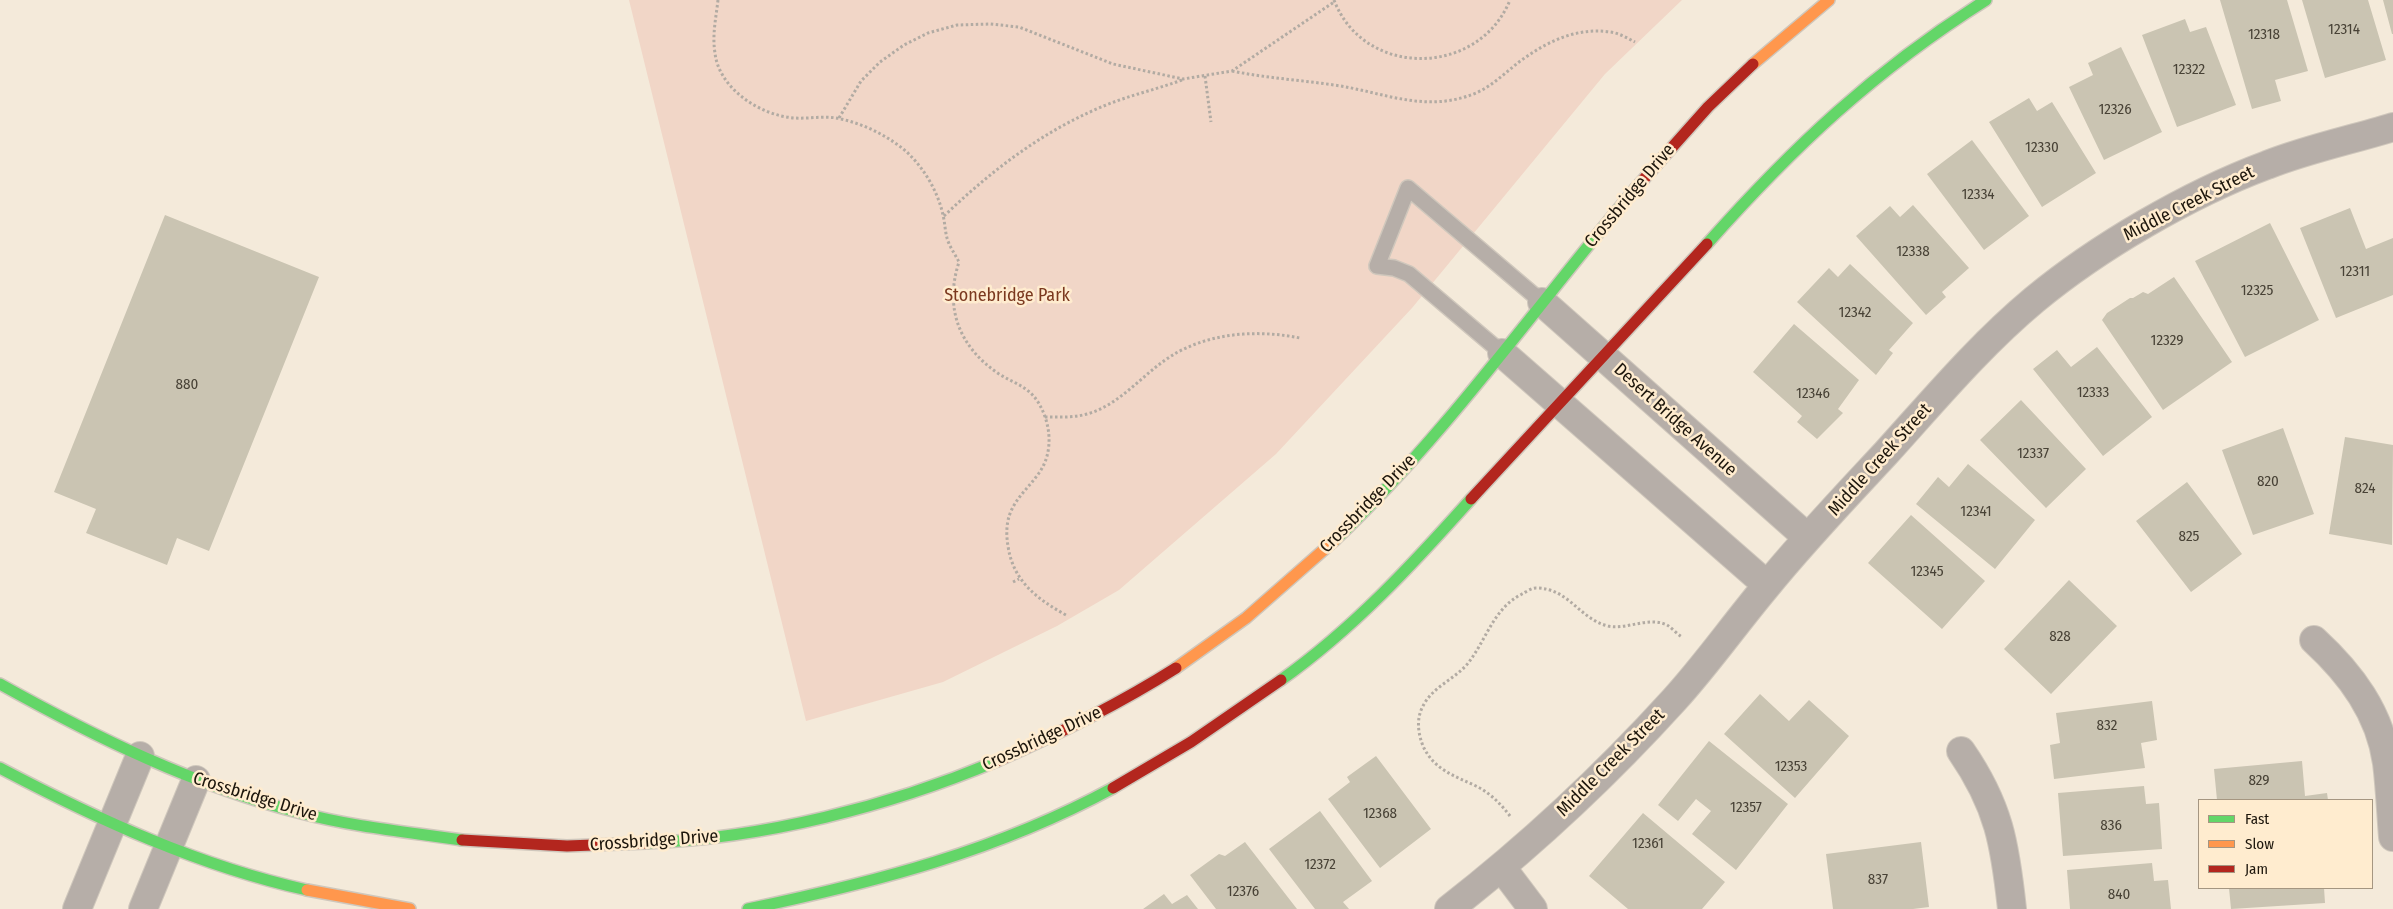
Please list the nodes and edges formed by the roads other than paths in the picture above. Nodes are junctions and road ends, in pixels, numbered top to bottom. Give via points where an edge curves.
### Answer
1 (1828, 0) edge
2 (1986, 0) edge
3 (2393, 128) edge
4 (1542, 302) junction
5 (1502, 353) junction
6 (1604, 357) junction
7 (1558, 402) junction
8 (1808, 538) junction
9 (1767, 585) junction
10 (2314, 640) dead end
11 (0, 684) edge
12 (1960, 751) dead end
13 (140, 756) junction
14 (0, 768) edge
15 (196, 780) junction
16 (112, 823) junction
17 (2393, 837) edge
18 (169, 845) junction
19 (1502, 868) junction
20 (76, 909) edge
21 (143, 909) edge
22 (410, 909) edge
23 (748, 909) edge
24 (1449, 909) edge
25 (1533, 909) edge
26 (2012, 909) edge

1 - 4 street, Crossbridge Drive via 1748,66 1709,106
2 - 6 street via 1933,34 1842,106 1801,144 1742,204
3 - 8 street, Middle Creek Street via 2268,164 2222,184 2169,210 2073,272 2036,298 1990,339
4 - 5 street, Crossbridge Drive
4 - 5 lane via 1408,188 1377,266 1409,274
4 - 6 street, Desert Bridge Avenue
5 - 7 street
5 - 15 street, Crossbridge Drive via 1397,476 1304,570 1250,616 1149,686 1088,720 1026,750 902,796 830,818 704,840 619,847 549,847 421,837 283,808
6 - 7 street
6 - 8 street, Desert Bridge Avenue
7 - 9 street
7 - 23 street via 1425,551 1346,629 1266,692 1172,755 1074,809 972,852 861,885
8 - 9 street, Middle Creek Street
9 - 19 street, Middle Creek Street via 1674,699
10 - 17 street via 2347,674 2371,710 2387,764
11 - 13 street, Crossbridge Drive via 46,711
12 - 26 street via 1996,814 2007,861
13 - 15 street, Crossbridge Drive
13 - 16 street
14 - 16 street
15 - 18 street
16 - 18 street
16 - 20 street
18 - 21 street
18 - 22 street via 332,897
19 - 24 street, Middle Creek Street
19 - 25 street

